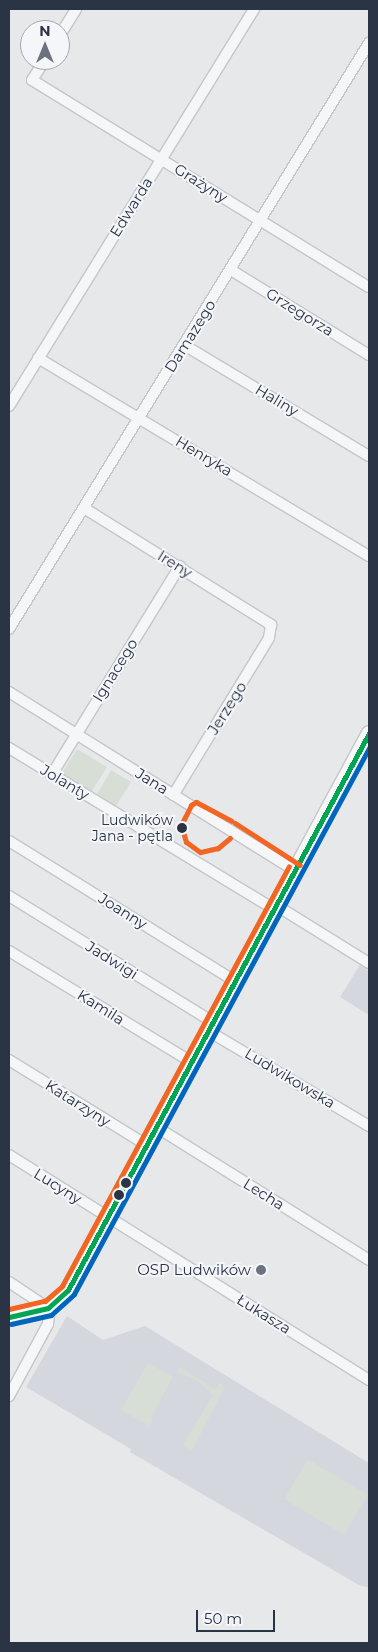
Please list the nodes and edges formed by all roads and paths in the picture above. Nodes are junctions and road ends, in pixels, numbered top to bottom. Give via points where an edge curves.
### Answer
1 (76, 9) edge
2 (254, 9) edge
3 (69, 20) edge
4 (369, 43) edge
5 (38, 70) edge
6 (161, 159) junction
7 (260, 220) junction
8 (230, 270) junction
9 (369, 287) edge
10 (184, 345) junction
11 (369, 355) edge
12 (38, 358) junction
13 (9, 406) edge
14 (140, 417) junction
15 (369, 456) edge
16 (84, 508) junction
17 (369, 556) edge
18 (180, 566) junction
19 (266, 619) joint
20 (9, 629) edge
21 (9, 692) edge
22 (369, 733) edge
23 (76, 734) junction
24 (9, 748) edge
25 (52, 774) junction
26 (173, 795) junction
27 (9, 841) edge
28 (296, 871) junction
29 (9, 896) edge
30 (276, 908) junction
31 (9, 950) edge
32 (369, 963) edge
33 (236, 982) junction
34 (212, 1027) junction
35 (9, 1060) edge
36 (193, 1064) junction
37 (369, 1126) edge
38 (158, 1128) junction
39 (148, 1146) junction
40 (9, 1156) edge
41 (108, 1217) junction
42 (369, 1260) edge
43 (9, 1282) edge
44 (48, 1308) junction
45 (9, 1317) edge
46 (369, 1380) edge
47 (9, 1396) edge

1 - 3 street
2 - 6 street, Edwarda
4 - 7 street, Damazego
5 - 6 street, Grażyny via 32,80
6 - 7 street, Grażyny
6 - 12 street, Edwarda
7 - 8 street, Damazego
7 - 9 street, Grażyny
8 - 10 street, Damazego
8 - 11 street, Grzegorza
10 - 14 street, Damazego
10 - 15 street, Haliny
12 - 13 street, Edwarda
12 - 14 street, Henryka
14 - 16 street, Damazego
14 - 17 street, Henryka
16 - 18 street, Ireny
16 - 20 street, Damazego
18 - 19 street, Ireny
18 - 23 street, Ignacego
19 - 26 street, Jerzego via 271,625 269,638
21 - 23 street, Jana
22 - 28 street
23 - 25 street, Ignacego
23 - 26 street, Jana
24 - 25 street, Jolanty
25 - 30 street, Jolanty
26 - 28 street, Jana
27 - 33 street, Joanny
28 - 30 street
29 - 34 street, Jadwigi
30 - 32 street
30 - 33 street
31 - 36 street, Kamila
33 - 34 street
34 - 36 street
34 - 37 street, Ludwikowska
35 - 39 street, Katarzyny
36 - 38 street
38 - 39 street
38 - 42 street, Lecha
39 - 41 street
40 - 41 street, Lucyny
41 - 44 street via 68,1290
41 - 46 street, Łukasza
43 - 44 street
44 - 45 street
44 - 47 street via 48,1324

